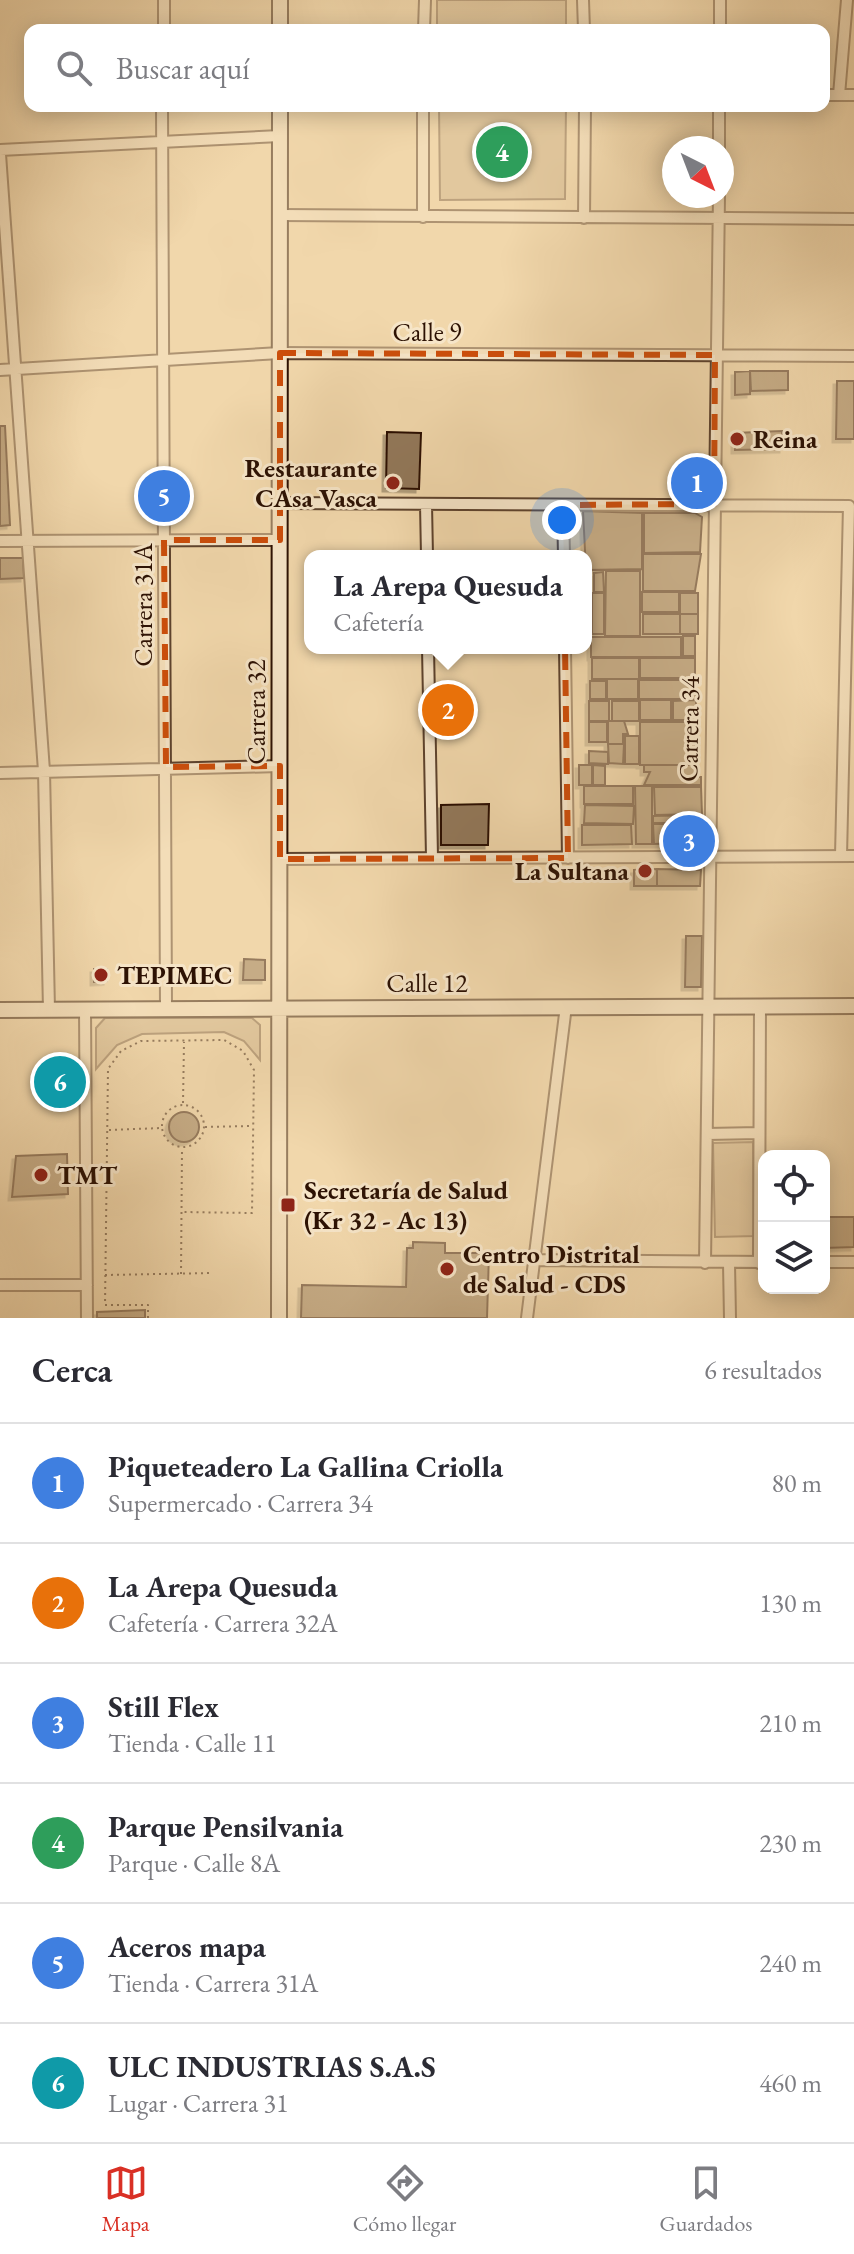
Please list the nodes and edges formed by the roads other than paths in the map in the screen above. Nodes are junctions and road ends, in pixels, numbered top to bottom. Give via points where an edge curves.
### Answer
1 (164, 0) edge
2 (280, 0) edge
3 (425, 0) edge
4 (583, 0) edge
5 (720, 0) edge
6 (847, 0) edge
7 (164, 24) edge
8 (280, 24) edge
9 (424, 24) edge
10 (584, 24) edge
11 (720, 24) edge
12 (830, 95) edge
13 (839, 95) junction
14 (854, 95) edge
15 (162, 112) edge
16 (280, 112) edge
17 (423, 112) edge
18 (585, 112) edge
19 (719, 112) edge
20 (280, 136) junction
21 (719, 136) edge
22 (162, 140) junction
23 (0, 152) edge
24 (719, 208) edge
25 (280, 215) junction
26 (423, 217) junction
27 (584, 218) junction
28 (719, 219) junction
29 (854, 219) edge
30 (280, 353) junction
31 (715, 355) junction
32 (854, 356) edge
33 (163, 360) junction
34 (16, 369) junction
35 (0, 370) edge
36 (280, 503) junction
37 (426, 504) junction
38 (714, 504) junction
39 (563, 505) junction
40 (29, 540) junction
41 (164, 540) junction
42 (280, 540) junction
43 (0, 541) edge
44 (427, 550) edge
45 (564, 550) edge
46 (428, 654) edge
47 (565, 654) edge
48 (280, 766) junction
49 (166, 767) junction
50 (44, 771) junction
51 (0, 773) edge
52 (841, 856) junction
53 (854, 856) edge
54 (432, 857) junction
55 (709, 857) junction
56 (568, 858) junction
57 (280, 859) junction
58 (708, 1005) junction
59 (760, 1005) junction
60 (566, 1006) junction
61 (854, 1006) edge
62 (280, 1008) junction
63 (85, 1009) junction
64 (166, 1009) junction
65 (0, 1010) edge
66 (49, 1010) junction
67 (759, 1133) junction
68 (707, 1134) junction
69 (761, 1222) edge
70 (534, 1260) junction
71 (758, 1262) edge
72 (830, 1262) edge
73 (854, 1262) edge
74 (705, 1263) junction
75 (729, 1263) junction
76 (0, 1285) edge
77 (87, 1285) junction
78 (87, 1318) edge
79 (279, 1318) edge
80 (527, 1318) edge
81 (730, 1318) edge

1 - 7 street
2 - 8 street
3 - 9 street
4 - 10 street
5 - 11 street
6 - 13 street
12 - 13 street
13 - 14 street
15 - 22 street, Carrera 31A
16 - 20 street, Carrera 32
17 - 26 street
18 - 27 street
19 - 21 street
20 - 22 street
20 - 25 street, Carrera 32
22 - 23 street
22 - 33 street, Carrera 31A
23 - 34 street
24 - 28 street, Carrera 34
25 - 26 street
25 - 30 street, Carrera 32
26 - 27 street
27 - 28 street
28 - 29 street
28 - 31 street, Carrera 34
30 - 31 street, Calle 9
30 - 33 street, Calle 9
30 - 36 street, Carrera 32
31 - 32 street, Calle 9
31 - 38 street, Carrera 34
33 - 34 street, Calle 9
33 - 41 street, Carrera 31A
34 - 35 street, Calle 9
34 - 40 street
36 - 37 street
36 - 42 street, Carrera 32
37 - 39 street
37 - 44 street
38 - 39 street
38 - 52 street via 849,506
38 - 55 street, Carrera 34
39 - 45 street
40 - 41 street
40 - 43 street
40 - 50 street
41 - 42 street
41 - 49 street, Carrera 31A
42 - 48 street, Carrera 32
46 - 54 street
47 - 56 street
48 - 49 street
48 - 57 street, Carrera 32
49 - 50 street
49 - 64 street, Carrera 31A
50 - 51 street
50 - 66 street
52 - 53 street
52 - 55 street
54 - 56 street
54 - 57 street
55 - 56 street
55 - 58 street, Carrera 34
57 - 62 street, Carrera 32
58 - 59 street, Calle 12
58 - 60 street, Calle 12
58 - 68 street, Carrera 34
59 - 61 street, Calle 12
59 - 67 street
60 - 62 street, Calle 12
60 - 70 street
62 - 64 street, Calle 12
62 - 79 street, Carrera 32
63 - 64 street, Calle 12
63 - 66 street, Calle 12
63 - 77 street
65 - 66 street, Calle 12
67 - 68 street
67 - 69 street
68 - 74 street, Carrera 34
70 - 74 street
70 - 80 street
71 - 75 street
72 - 73 street
74 - 75 street
75 - 81 street
76 - 77 street
77 - 78 street

